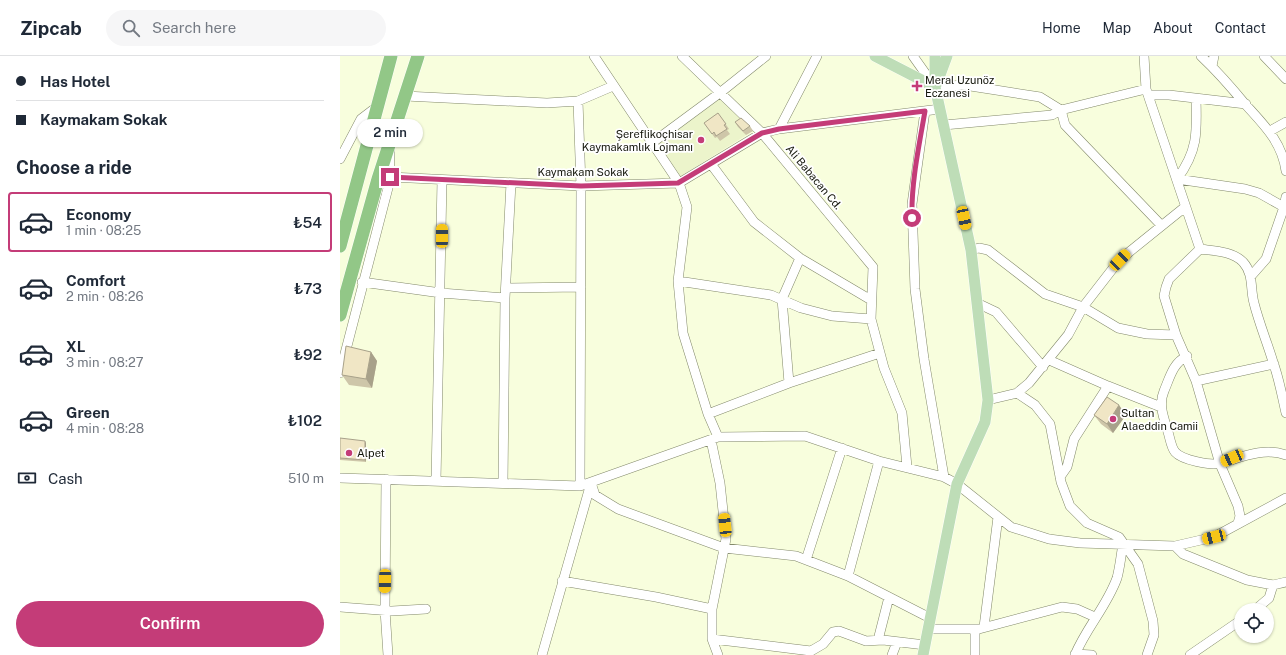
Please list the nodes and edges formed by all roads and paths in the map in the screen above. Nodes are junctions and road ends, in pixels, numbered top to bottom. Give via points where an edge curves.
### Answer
1 (390, 56) edge
2 (418, 56) edge
3 (594, 56) edge
4 (766, 56) edge
5 (817, 56) edge
6 (875, 56) edge
7 (913, 56) edge
8 (935, 56) edge
9 (947, 56) edge
10 (1144, 56) edge
11 (1201, 56) edge
12 (1214, 56) edge
13 (1264, 56) edge
14 (686, 58) edge
15 (1212, 66) junction
16 (1286, 79) edge
17 (613, 86) junction
18 (935, 87) junction
19 (721, 92) junction
20 (1147, 92) junction
21 (405, 96) junction
22 (1196, 99) junction
23 (578, 101) junction
24 (1246, 104) junction
25 (379, 105) junction
26 (940, 109) junction
27 (1061, 110) junction
28 (925, 111) junction
29 (1286, 122) edge
30 (944, 125) junction
31 (779, 129) junction
32 (1270, 131) junction
33 (762, 133) junction
34 (652, 143) junction
35 (389, 145) junction
36 (340, 159) edge
37 (711, 164) junction
38 (1286, 171) edge
39 (390, 177) junction
40 (1177, 179) junction
41 (442, 180) junction
42 (511, 183) junction
43 (678, 183) junction
44 (581, 186) junction
45 (1286, 197) edge
46 (1285, 203) edge
47 (1185, 207) junction
48 (1161, 225) junction
49 (340, 246) edge
50 (1200, 249) junction
51 (971, 250) junction
52 (800, 258) junction
53 (1251, 276) junction
54 (678, 281) junction
55 (362, 282) junction
56 (581, 287) junction
57 (441, 293) junction
58 (506, 293) junction
59 (782, 299) junction
60 (871, 300) junction
61 (977, 303) junction
62 (1083, 308) junction
63 (340, 315) edge
64 (871, 319) junction
65 (1176, 334) junction
66 (880, 353) junction
67 (1187, 356) junction
68 (1046, 364) junction
69 (1274, 364) junction
70 (340, 373) edge
71 (1196, 381) junction
72 (789, 384) junction
73 (1108, 386) junction
74 (1017, 393) junction
75 (988, 400) junction
76 (1161, 407) junction
77 (1286, 413) edge
78 (708, 414) junction
79 (715, 438) junction
80 (842, 448) junction
81 (1286, 455) edge
82 (879, 461) junction
83 (1220, 464) junction
84 (907, 467) junction
85 (1060, 476) junction
86 (944, 477) junction
87 (340, 478) edge
88 (386, 479) junction
89 (436, 481) junction
90 (591, 482) junction
91 (503, 483) junction
92 (957, 484) junction
93 (580, 486) junction
94 (1286, 498) edge
95 (998, 517) junction
96 (1238, 523) junction
97 (1123, 544) junction
98 (1175, 546) junction
99 (724, 548) junction
100 (806, 560) junction
101 (848, 576) junction
102 (562, 581) junction
103 (1286, 582) edge
104 (1273, 585) junction
105 (889, 597) junction
106 (1263, 603) edge
107 (340, 607) edge
108 (712, 609) junction
109 (385, 610) junction
110 (426, 610) dead end
111 (1095, 617) junction
112 (929, 624) junction
113 (1234, 625) edge
114 (980, 628) junction
115 (712, 639) junction
116 (878, 640) junction
117 (897, 642) junction
118 (924, 650) edge
119 (388, 655) edge
120 (542, 655) edge
121 (718, 655) edge
122 (892, 655) edge
123 (975, 655) edge
124 (1075, 655) edge
125 (1092, 655) edge
126 (1147, 655) edge
127 (1190, 655) edge

1 - 25 highway
2 - 21 highway
3 - 17 street
4 - 19 street
5 - 31 street
6 - 18 main road
7 - 18 street
8 - 18 main road
9 - 18 main road
10 - 20 street
11 - 15 street
12 - 15 street
13 - 16 street
14 - 19 street, Ali Babacan Cd.
15 - 24 street
17 - 23 street
17 - 34 street
18 - 26 main road
18 - 27 street via 964,85 1040,96
19 - 33 street, Ali Babacan Cd.
19 - 34 street
20 - 22 street
20 - 27 street
20 - 40 street
21 - 23 street via 547,103
21 - 35 highway
22 - 24 street
22 - 40 street via 1197,127 1192,154
23 - 44 street
24 - 32 street
25 - 36 street via 361,119
25 - 49 highway
26 - 28 street, Kaymakam Sokak
26 - 30 main road
27 - 30 street via 1052,115
27 - 48 street via 1065,125
28 - 31 street, Kaymakam Sokak
28 - 86 street via 912,204 915,289
29 - 32 street
30 - 51 main road
31 - 33 street, Kaymakam Sokak
32 - 38 street via 1282,154
33 - 37 street, Kaymakam Sokak
33 - 60 street, Ali Babacan Cd. via 873,267
34 - 43 street
35 - 39 street
35 - 63 highway
37 - 43 street, Kaymakam Sokak
37 - 52 street via 754,222
39 - 41 street, Kaymakam Sokak
39 - 55 street
40 - 46 street via 1245,189
40 - 47 street
41 - 42 street, Kaymakam Sokak
41 - 57 street
42 - 44 street, Kaymakam Sokak
42 - 58 street
43 - 44 street, Kaymakam Sokak
43 - 54 street via 686,207
44 - 56 street
45 - 46 street
46 - 53 street via 1266,259
47 - 48 street
47 - 50 street
48 - 62 street via 1120,260
50 - 53 street via 1234,256 1244,264
50 - 65 street via 1169,279 1166,287 1165,302
51 - 61 main road
51 - 62 street via 988,250 1045,294
52 - 59 street
52 - 60 street
53 - 69 street via 1253,301
54 - 59 street via 771,295
54 - 78 street via 683,333
55 - 57 street
55 - 70 street
56 - 58 street
56 - 93 street
57 - 58 street
57 - 89 street
58 - 91 street
59 - 64 street via 801,308 832,316
59 - 72 street
60 - 64 street
61 - 68 street via 996,312
61 - 75 main road
62 - 65 street via 1118,328 1147,334
62 - 68 street via 1068,335
64 - 66 street
65 - 67 street
66 - 72 street
66 - 84 street via 902,414
67 - 71 street
67 - 76 street via 1175,365 1162,396
68 - 73 street
68 - 74 street
69 - 71 street
69 - 77 street
71 - 83 street
72 - 78 street
73 - 76 street
73 - 85 street via 1074,439 1067,467
74 - 75 street
74 - 85 street via 1035,405 1050,424
75 - 92 main road via 985,422
76 - 83 street via 1173,448 1178,454 1185,459
78 - 79 street
79 - 80 street via 805,436
79 - 90 street
79 - 99 street via 726,539
80 - 82 street
80 - 100 street
81 - 83 street via 1260,453 1232,458
82 - 84 street
82 - 101 street
83 - 96 street via 1238,506
84 - 86 street
85 - 97 street via 1065,496 1079,516 1088,523 1119,537
86 - 92 street
87 - 88 street
88 - 89 street
88 - 109 street
89 - 91 street
90 - 93 street
90 - 99 street via 596,495 618,509
90 - 102 street
91 - 93 street
92 - 95 street
92 - 112 main road
94 - 96 street
95 - 97 street via 1011,527 1049,539
95 - 114 street
96 - 98 street via 1214,537
97 - 98 street
97 - 111 street via 1117,578
97 - 126 street via 1134,557 1141,572 1152,615 1154,635
98 - 104 street via 1183,554 1246,580
99 - 100 street via 796,556
99 - 108 street
100 - 101 street
101 - 105 street
102 - 108 street
102 - 120 street
103 - 104 street
104 - 106 street via 1269,598
105 - 112 street
105 - 116 street
107 - 109 street
108 - 115 street
109 - 110 street
109 - 119 street
111 - 114 street via 1077,609 1062,607
111 - 124 street
112 - 114 street
112 - 118 main road
113 - 127 street
114 - 123 street
115 - 116 street via 811,651 819,648 835,631 866,641
115 - 121 street
116 - 117 street
117 - 118 street
117 - 122 street
124 - 125 street

